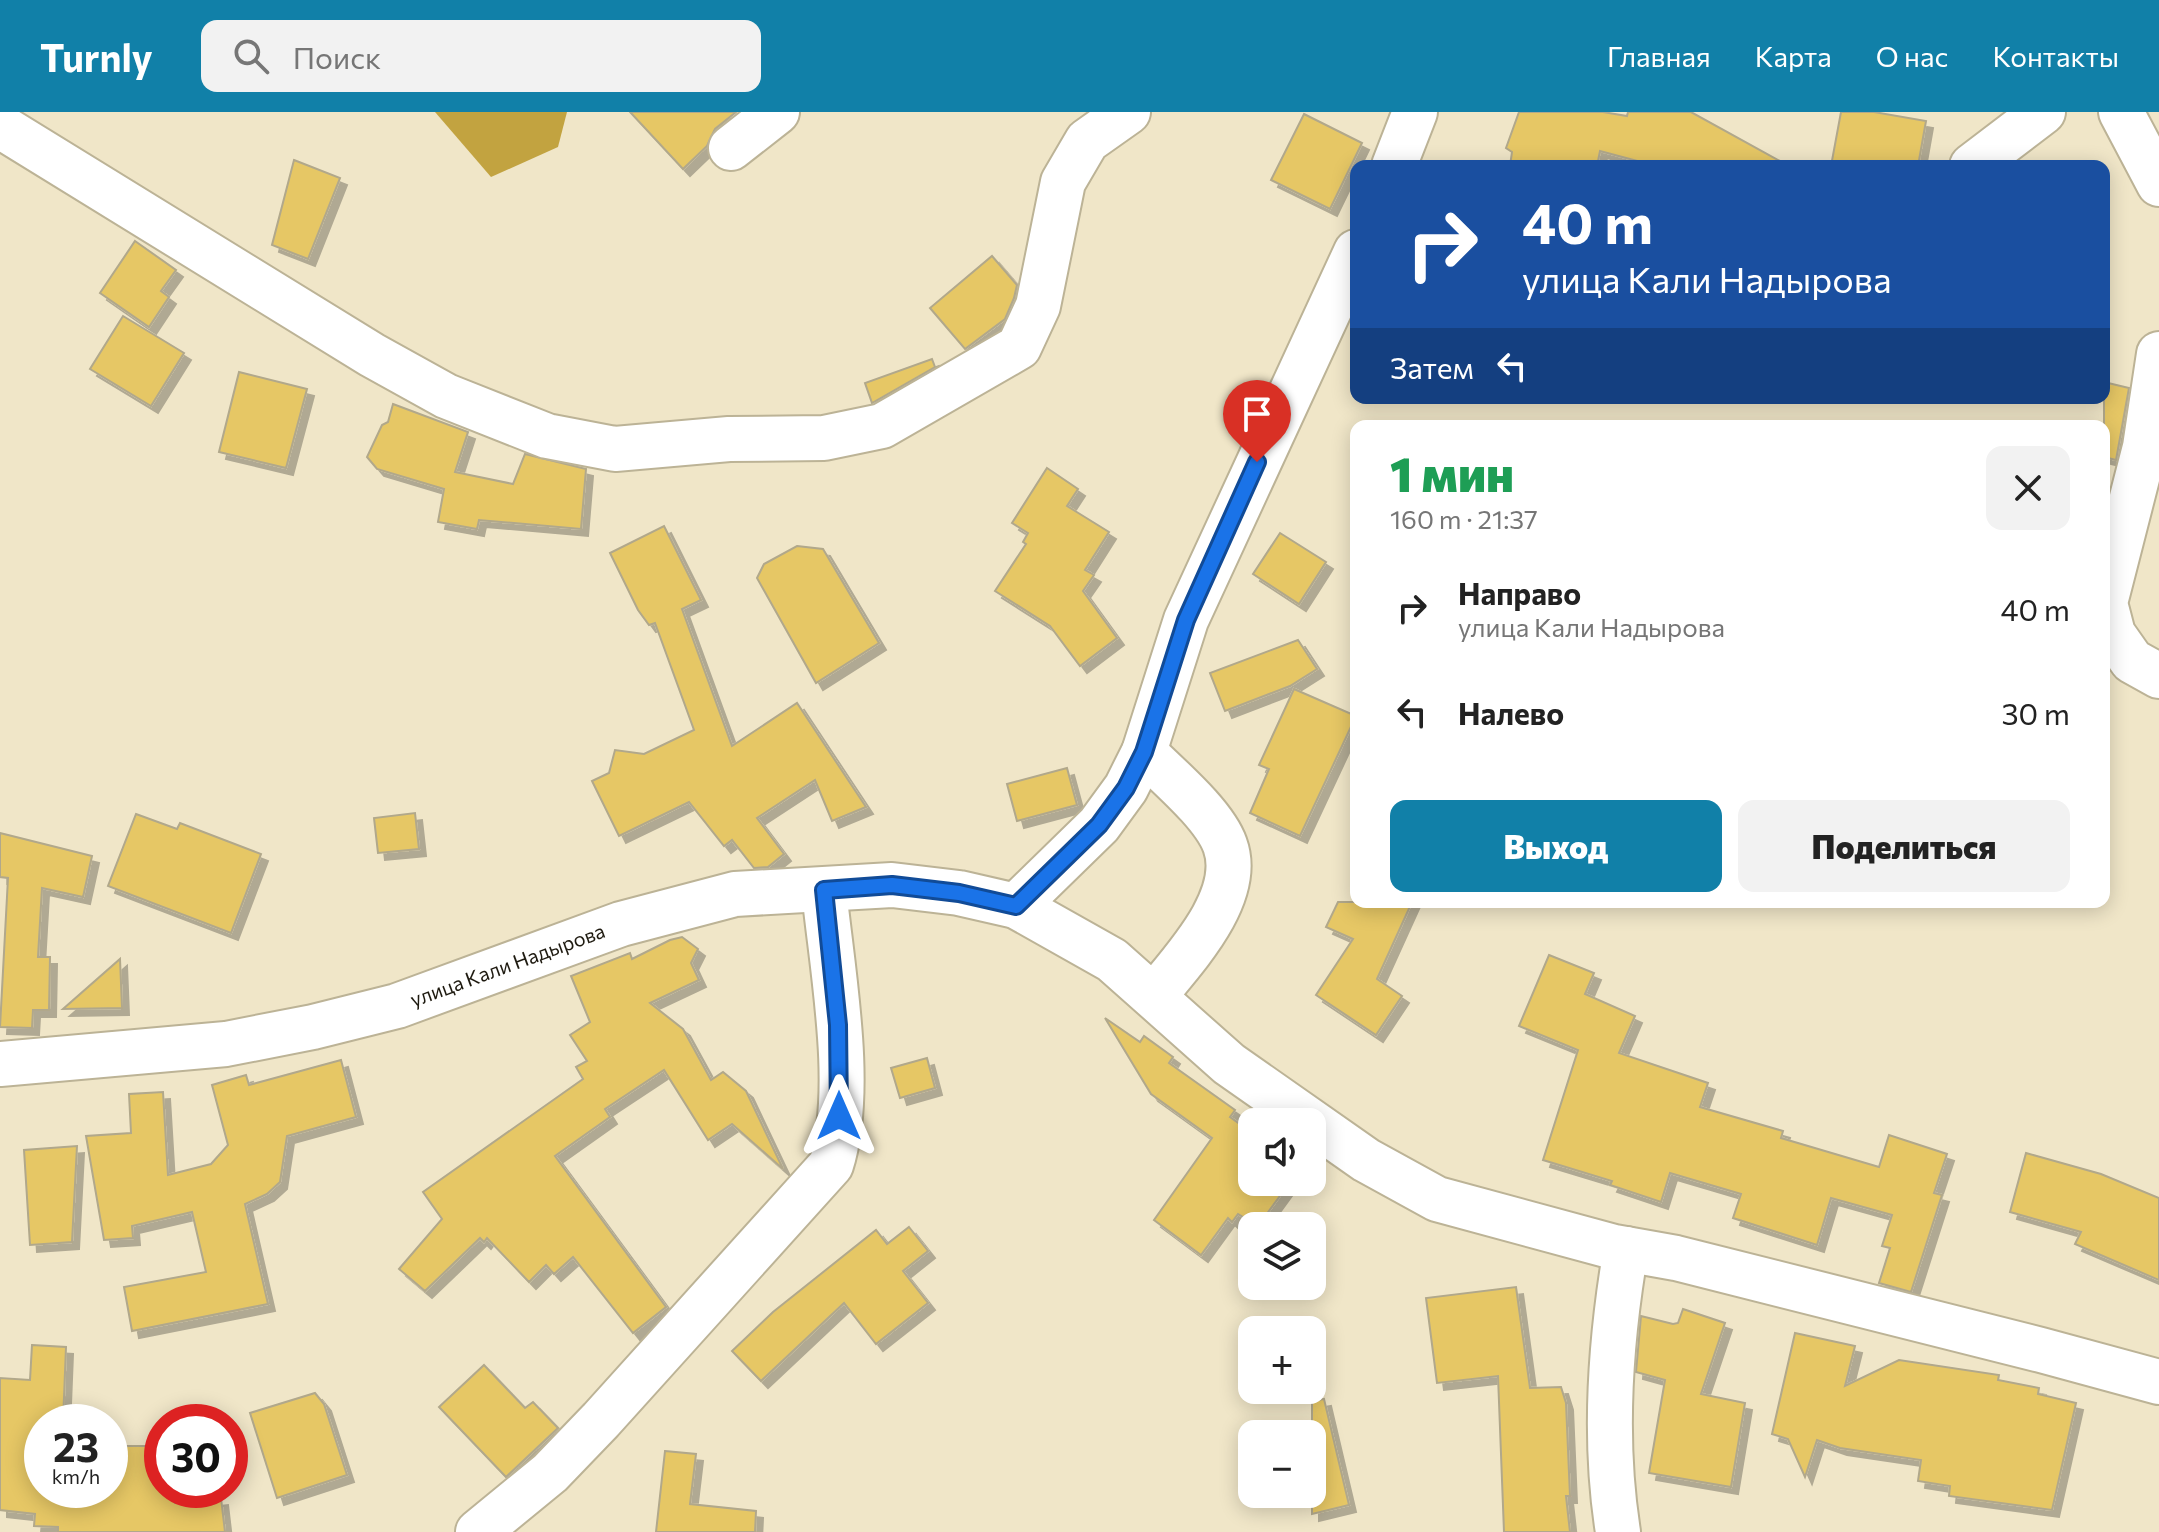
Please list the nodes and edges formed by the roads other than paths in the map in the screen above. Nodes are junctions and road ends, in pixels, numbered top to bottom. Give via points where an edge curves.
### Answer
1 (777, 112) edge
2 (1128, 112) edge
3 (1415, 112) edge
4 (2043, 112) edge
5 (2121, 112) edge
6 (0, 126) edge
7 (731, 148) dead end
8 (1396, 160) edge
9 (1980, 160) edge
10 (2159, 184) edge
11 (1350, 265) edge
12 (2159, 354) edge
13 (2110, 584) edge
14 (2110, 622) edge
15 (2159, 676) edge
16 (1144, 752) junction
17 (824, 890) junction
18 (1016, 906) junction
19 (1154, 996) junction
20 (0, 1064) edge
21 (1626, 1249) junction
22 (2159, 1382) edge
23 (478, 1532) edge
24 (1618, 1532) edge

1 - 7 street
2 - 6 street via 1087,141 1063,182 1038,306 1019,347 882,426 824,438 615,449 547,436 446,396
3 - 8 street
4 - 9 street
5 - 10 street
11 - 16 street via 1186,620
12 - 13 street via 2145,447
14 - 15 street via 2132,661
16 - 18 street via 1099,825
16 - 19 street via 1209,820 1226,846 1220,904 1203,935
17 - 18 street, улица Кали Надырова via 892,885
17 - 20 street, улица Кали Надырова via 735,894 621,924 397,1006 313,1027 226,1044
17 - 23 street via 839,1077 838,1142 831,1165 580,1441
18 - 19 street, улица Кали Надырова via 1112,960
19 - 21 street, улица Кали Надырова via 1229,1064 1366,1160 1437,1199
21 - 22 street, улица Кали Надырова
21 - 24 street via 1614,1317 1612,1369 1610,1451

